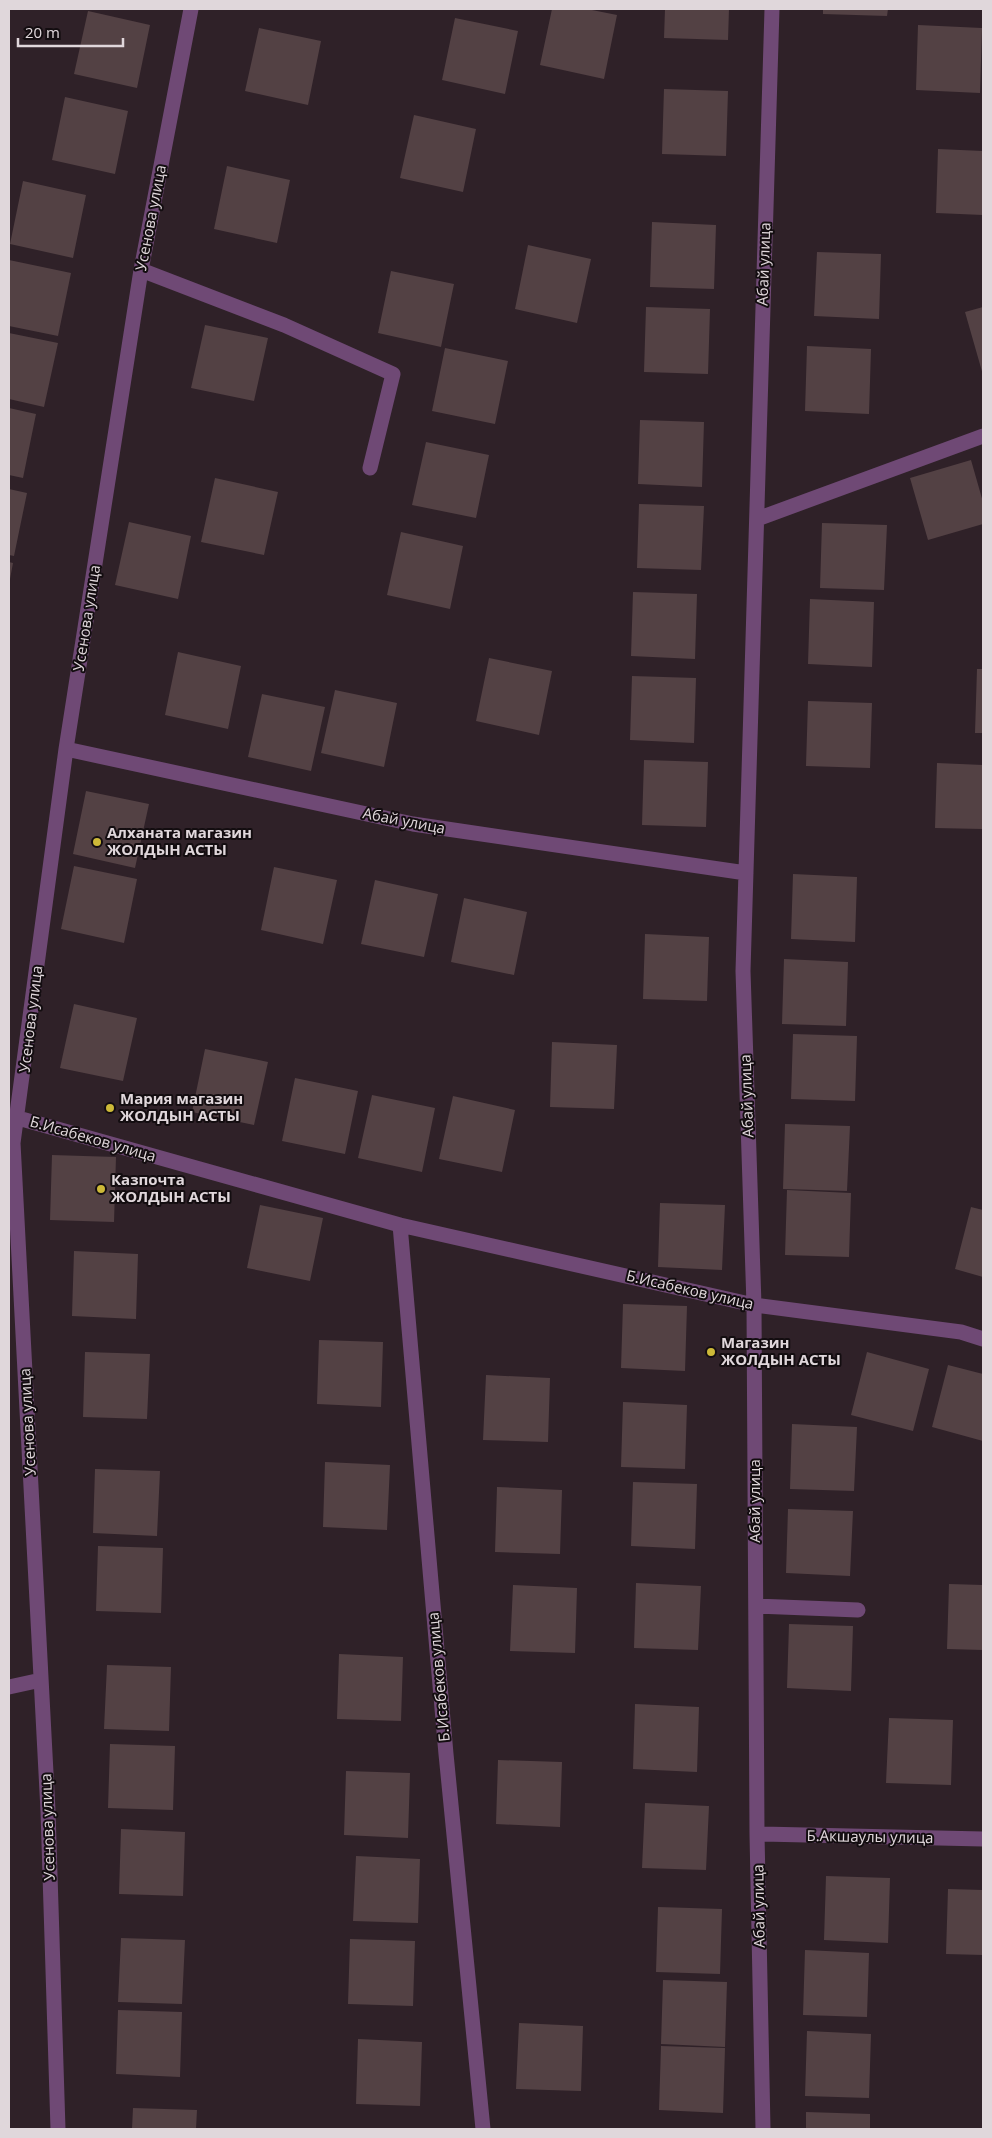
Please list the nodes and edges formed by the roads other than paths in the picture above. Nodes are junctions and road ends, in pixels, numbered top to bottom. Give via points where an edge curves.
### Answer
1 (191, 9) edge
2 (772, 9) edge
3 (141, 270) junction
4 (983, 436) edge
5 (370, 468) dead end
6 (757, 519) junction
7 (66, 749) junction
8 (746, 873) junction
9 (15, 1101) edge
10 (18, 1118) junction
11 (400, 1225) junction
12 (754, 1305) junction
13 (983, 1339) edge
14 (756, 1606) junction
15 (858, 1610) dead end
16 (41, 1680) junction
17 (9, 1687) edge
18 (757, 1834) junction
19 (983, 1839) edge
20 (58, 2129) edge
21 (483, 2129) edge
22 (763, 2129) edge

1 - 3 street, Усенова улица
2 - 6 street, Абай улица
3 - 5 street via 284,325 393,374
3 - 7 street, Усенова улица
4 - 6 street
6 - 8 street, Абай улица
7 - 8 street, Абай улица via 413,824
7 - 9 street, Усенова улица
8 - 12 street, Абай улица via 743,971
9 - 10 street, Усенова улица
10 - 11 street, Б.Исабеков улица
10 - 16 street, Усенова улица via 13,1144
11 - 12 street, Б.Исабеков улица
11 - 21 street, Б.Исабеков улица via 446,1754
12 - 13 street, Б.Исабеков улица via 961,1332
12 - 14 street, Абай улица
14 - 15 street
14 - 18 street, Абай улица
16 - 17 street
16 - 20 street, Усенова улица
18 - 19 street, Б.Акшаулы улица
18 - 22 street, Абай улица

